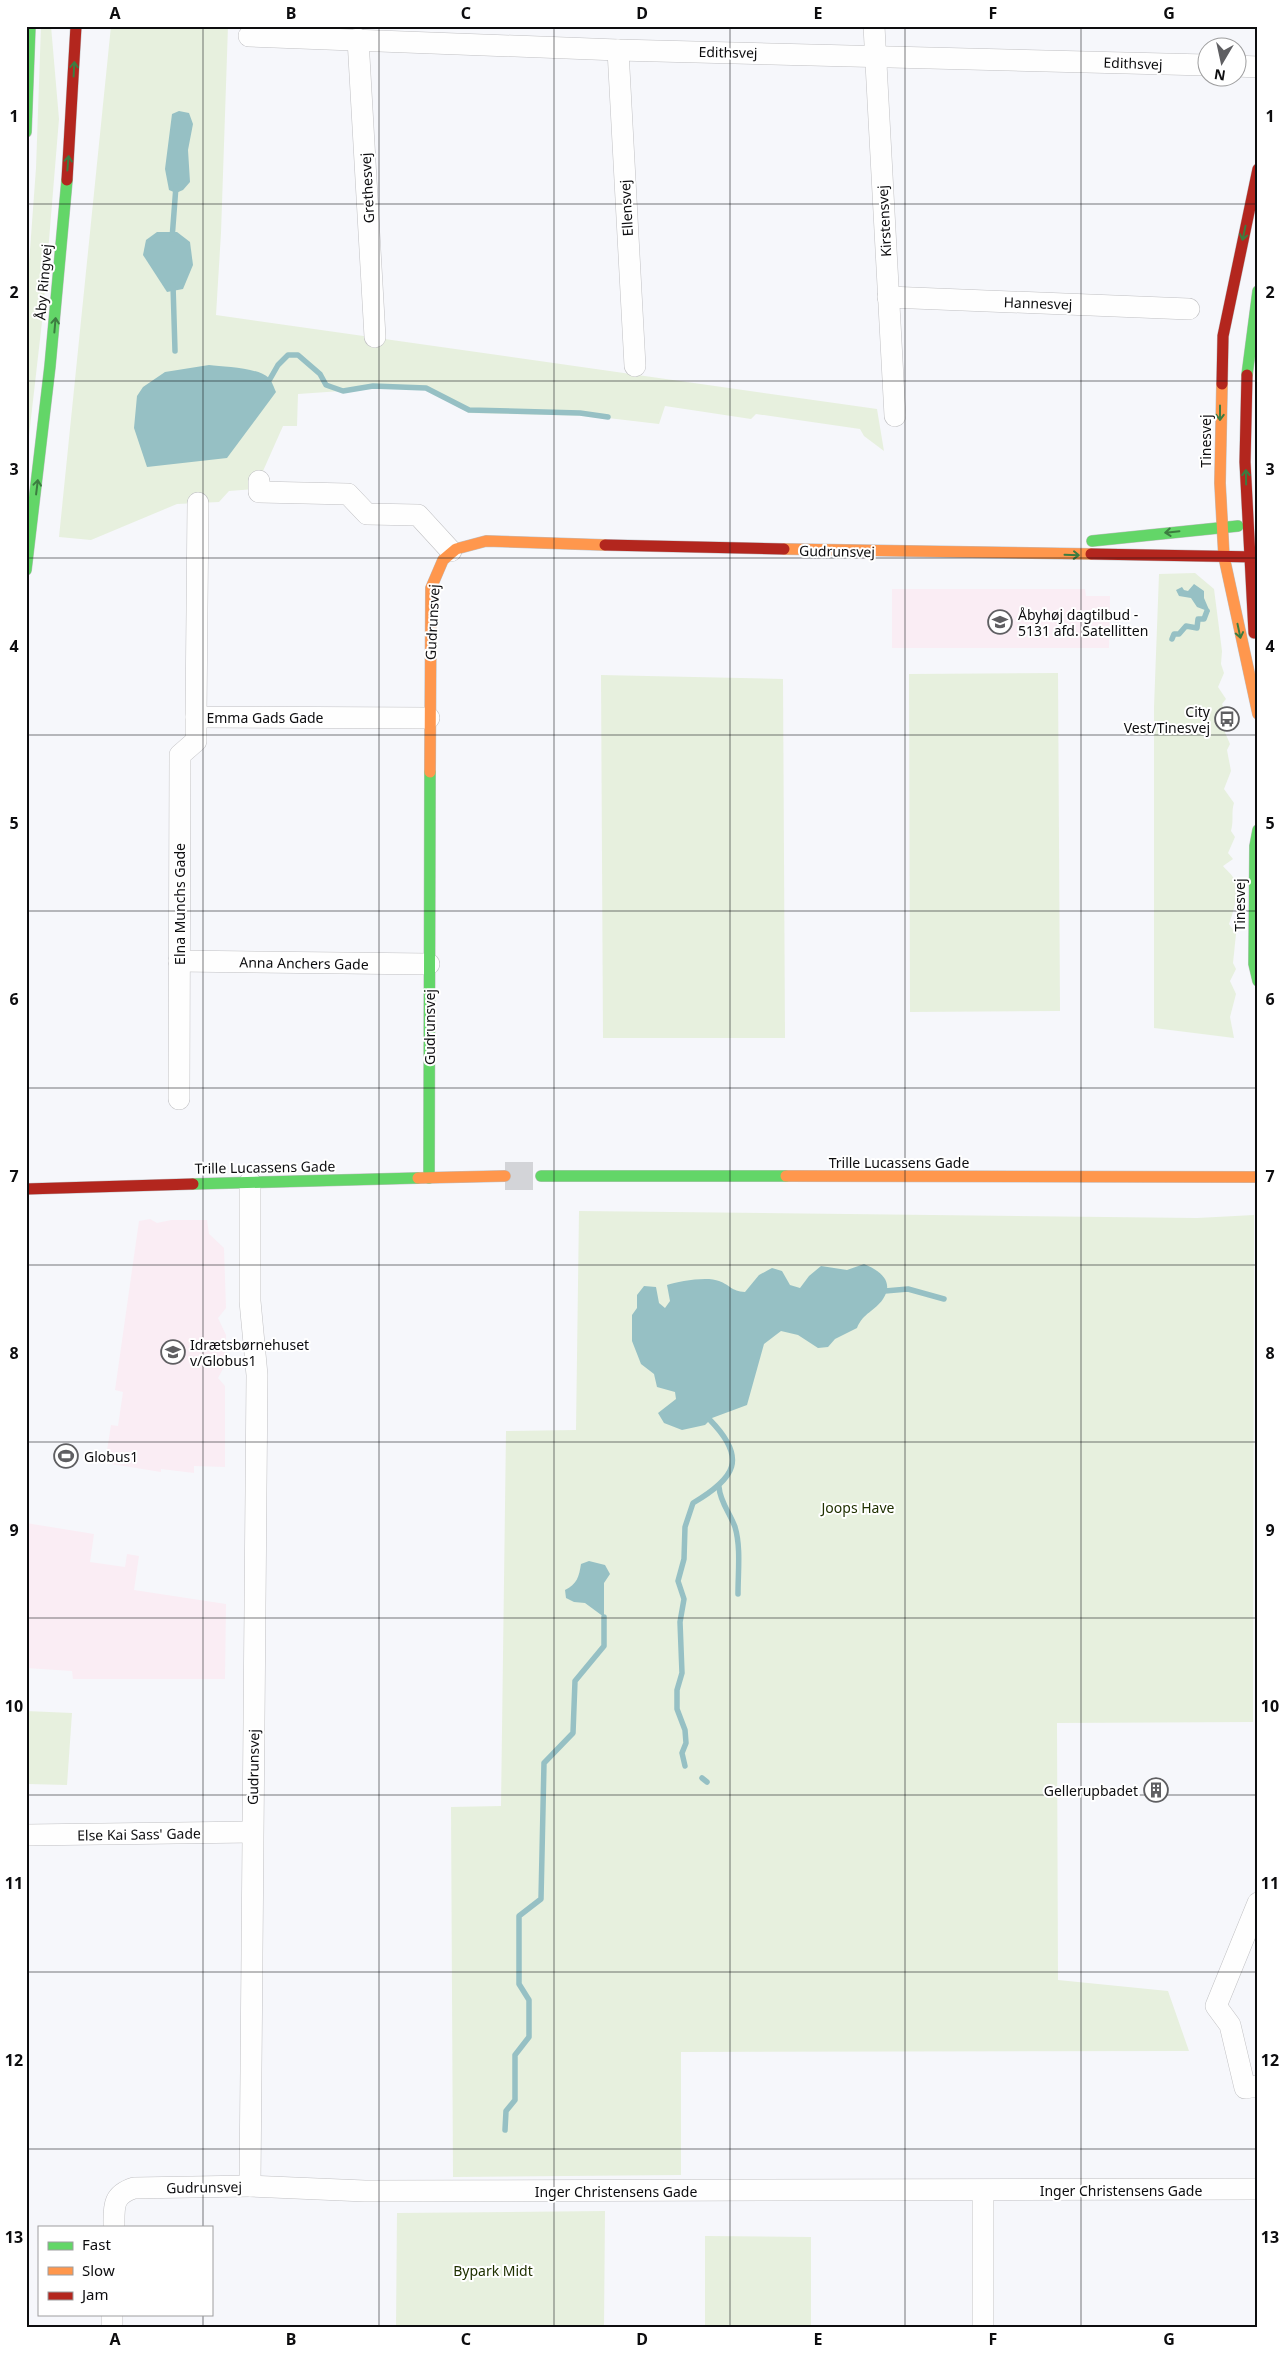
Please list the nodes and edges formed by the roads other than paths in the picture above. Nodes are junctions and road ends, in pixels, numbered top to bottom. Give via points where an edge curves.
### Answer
1 (30, 26) edge
2 (76, 26) edge
3 (874, 26) edge
4 (249, 36) dead end
5 (358, 39) junction
6 (618, 50) junction
7 (875, 55) junction
8 (1196, 65) edge
9 (26, 132) edge
10 (1258, 169) edge
11 (1258, 291) edge
12 (888, 298) junction
13 (1188, 309) dead end
14 (375, 337) dead end
15 (635, 366) dead end
16 (895, 416) dead end
17 (258, 481) dead end
18 (198, 503) dead end
19 (1252, 526) edge
20 (1221, 527) junction
21 (451, 551) junction
22 (988, 552) junction
23 (1224, 557) junction
24 (1254, 557) edge
25 (26, 570) edge
26 (1258, 694) edge
27 (1258, 714) edge
28 (196, 717) junction
29 (429, 718) junction
30 (1258, 830) edge
31 (179, 961) junction
32 (429, 964) junction
33 (1258, 981) edge
34 (179, 1099) dead end
35 (505, 1176) tunnel mouth
36 (541, 1176) tunnel mouth
37 (1258, 1177) edge
38 (429, 1178) junction
39 (250, 1182) junction
40 (26, 1189) edge
41 (252, 1832) junction
42 (26, 1835) edge
43 (1258, 1903) edge
44 (1258, 2086) edge
45 (250, 2186) junction
46 (1258, 2189) edge
47 (983, 2191) junction
48 (114, 2226) edge
49 (983, 2327) edge

1 - 9 street
25 -> 2 street, Åby Ringvej via 54,340 73,111
3 - 7 street, Kirstensvej
4 - 5 street, Edithsvej
5 - 6 street, Edithsvej
5 - 14 street, Grethesvej
6 - 7 street, Edithsvej
6 - 15 street, Ellensvej
7 - 8 street, Edithsvej
7 - 12 street, Kirstensvej
10 -> 20 street, Tinesvej via 1223,336
19 -> 11 street via 1246,453 1248,364
12 - 13 street, Hannesvej
12 - 16 street, Kirstensvej
17 - 21 street via 258,492 348,494 367,514 418,515
18 - 28 street, Emma Gads Gade
19 - 20 street, Gudrunsvej
19 - 24 street
20 -> 22 street, Gudrunsvej
20 - 23 street, Tinesvej
21 - 22 street, Gudrunsvej via 466,543 486,541
21 - 29 street, Gudrunsvej via 436,568 430,588
22 -> 23 street, Gudrunsvej
23 - 24 street, Gudrunsvej
23 -> 27 street, Tinesvej
24 - 26 street
28 - 29 street, Emma Gads Gade
28 - 31 street, Elna Munchs Gade via 196,741 180,755
29 - 32 street, Gudrunsvej
30 - 33 street, Tinesvej via 1254,846 1254,964
31 - 32 street, Anna Anchers Gade
31 - 34 street, Elna Munchs Gade
32 - 38 street, Gudrunsvej
35 - 38 street, Trille Lucassens Gade
36 - 37 street, Trille Lucassens Gade
38 - 39 street, Trille Lucassens Gade
39 - 40 street, Trille Lucassens Gade
39 - 41 street, Gudrunsvej via 250,1301 256,1375
41 - 42 street, Else Kai Sass' Gade
41 - 45 street, Gudrunsvej
43 - 44 street via 1216,2006 1230,2025 1245,2088
45 - 47 street, Inger Christensens Gade via 365,2191
45 - 48 street, Gudrunsvej via 134,2188 120,2193 116,2200
46 - 47 street, Inger Christensens Gade
47 - 49 street

